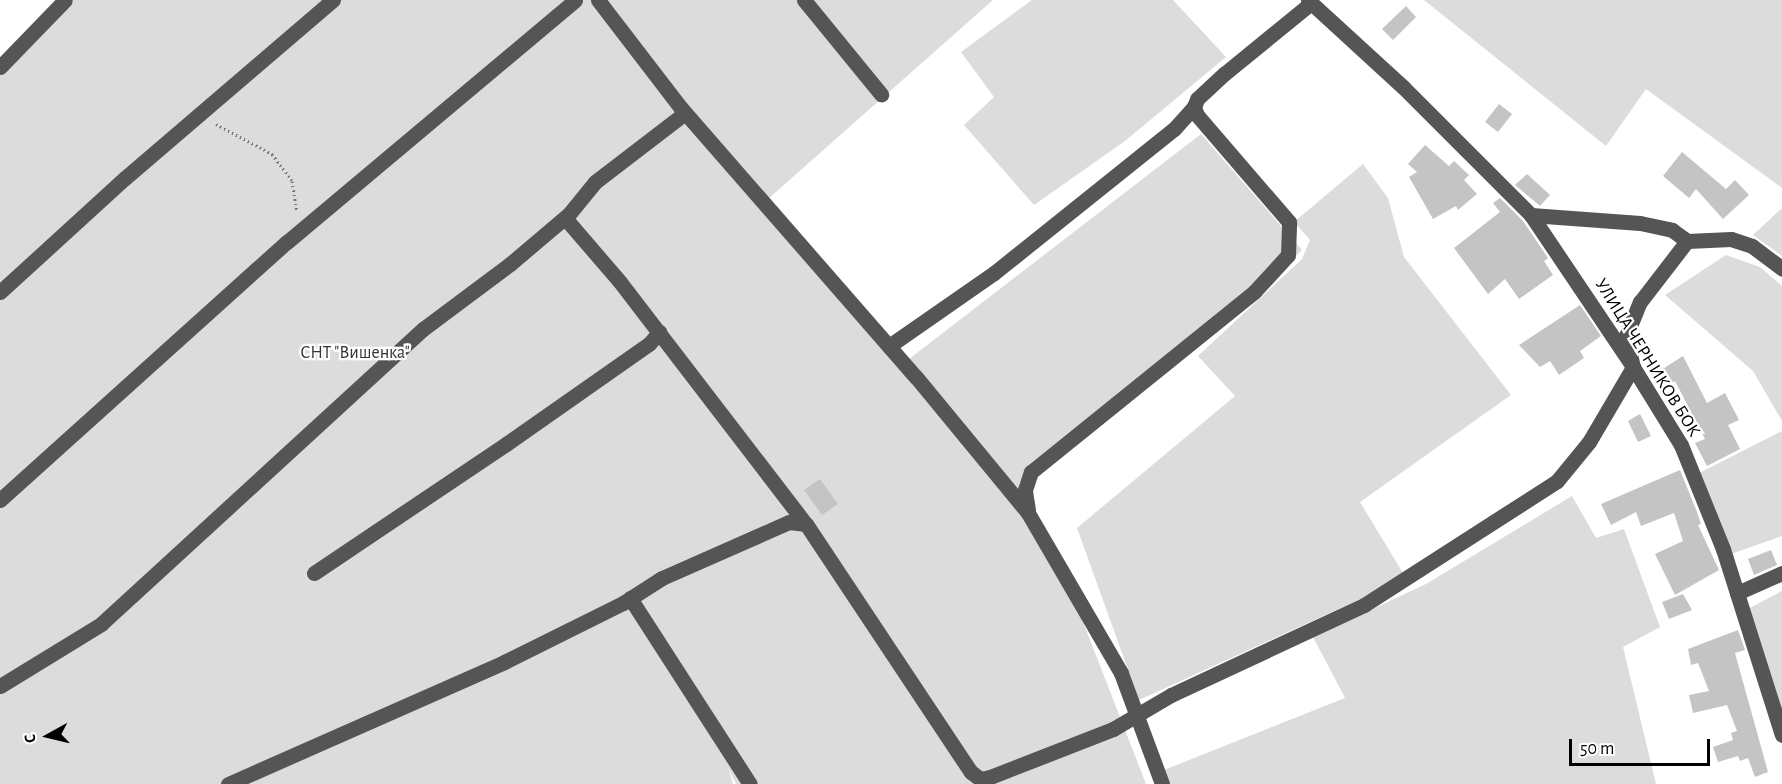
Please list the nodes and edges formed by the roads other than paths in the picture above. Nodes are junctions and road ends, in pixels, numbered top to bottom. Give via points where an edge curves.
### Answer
1 (65, 0) edge
2 (333, 0) edge
3 (575, 0) edge
4 (598, 0) edge
5 (804, 0) edge
6 (1310, 2) edge
7 (0, 67) edge
8 (881, 94) dead end
9 (1194, 107) junction
10 (685, 113) junction
11 (1531, 215) junction
12 (565, 218) junction
13 (1687, 241) junction
14 (1782, 268) edge
15 (0, 292) edge
16 (659, 333) junction
17 (889, 346) junction
18 (1633, 367) junction
19 (0, 500) edge
20 (1028, 513) junction
21 (806, 524) junction
22 (314, 573) dead end
23 (1782, 573) edge
24 (1737, 593) junction
25 (630, 598) junction
26 (0, 686) edge
27 (1136, 716) junction
28 (1782, 735) edge
29 (989, 780) edge
30 (228, 784) edge
31 (750, 784) edge
32 (1162, 784) edge

1 - 7 street
2 - 15 street
3 - 19 street via 287,242
4 - 10 street
5 - 8 street
6 - 9 street via 1224,74 1197,99
6 - 11 street, УЛИЦА ЧЕРНИКОВ БОК via 1403,87
9 - 17 street via 1174,129 994,273
9 - 20 street via 1289,222 1288,255 1254,292 1031,472 1025,490
10 - 12 street via 595,182
10 - 17 street
11 - 13 street via 1640,223 1672,230
11 - 18 street, УЛИЦА ЧЕРНИКОВ БОК
12 - 16 street
12 - 26 street via 423,329 101,624
13 - 14 street via 1731,239 1752,246
13 - 18 street via 1631,319 1626,342
16 - 21 street
16 - 22 street via 649,344 506,444
17 - 20 street
18 - 24 street, УЛИЦА ЧЕРНИКОВ БОК via 1681,445
18 - 27 street via 1589,442 1557,481 1364,605 1171,695
20 - 27 street via 1120,673
21 - 25 street via 789,522 736,544 662,578
21 - 29 street via 971,772
23 - 24 street
24 - 28 street, УЛИЦА ЧЕРНИКОВ БОК
25 - 30 street via 504,662
25 - 31 street
27 - 29 street
27 - 32 street

